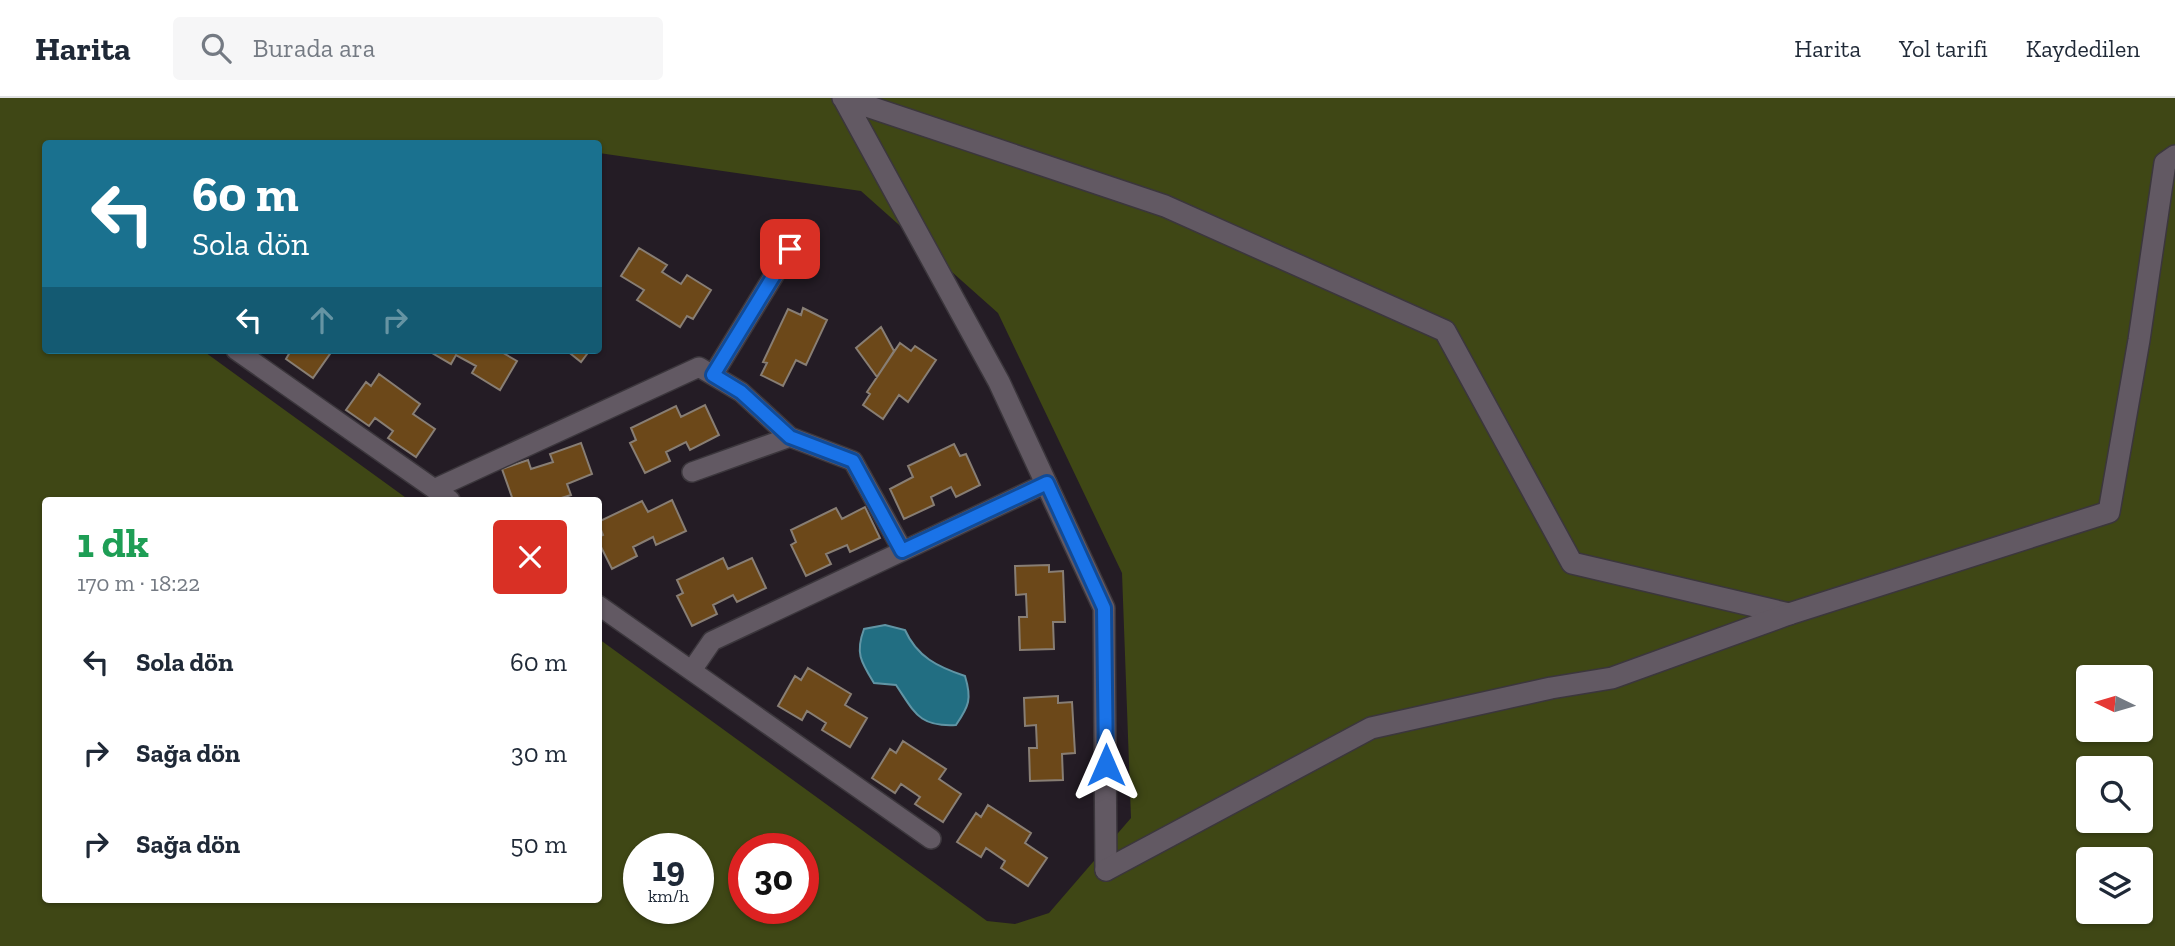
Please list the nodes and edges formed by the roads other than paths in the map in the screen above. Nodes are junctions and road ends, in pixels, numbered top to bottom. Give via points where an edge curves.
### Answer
1 (843, 98) edge
2 (2175, 156) edge
3 (790, 249) dead end
4 (242, 354) edge
5 (713, 375) junction
6 (790, 437) junction
7 (692, 472) dead end
8 (1047, 483) junction
9 (434, 489) junction
10 (446, 497) edge
11 (902, 551) junction
12 (602, 608) edge
13 (1789, 614) junction
14 (692, 670) junction
15 (931, 839) dead end

1 - 8 street via 999,382
1 - 13 street via 1164,206 1445,331 1572,563
2 - 13 street via 2165,163 2109,512
3 - 5 lane
4 - 9 lane
5 - 6 lane via 741,392
5 - 9 lane via 699,367
6 - 7 lane
6 - 11 lane via 853,461
8 - 11 lane
8 - 13 street via 1104,608 1106,870 1371,729 1612,678
9 - 10 lane
11 - 14 lane via 712,641
12 - 14 lane
14 - 15 lane

